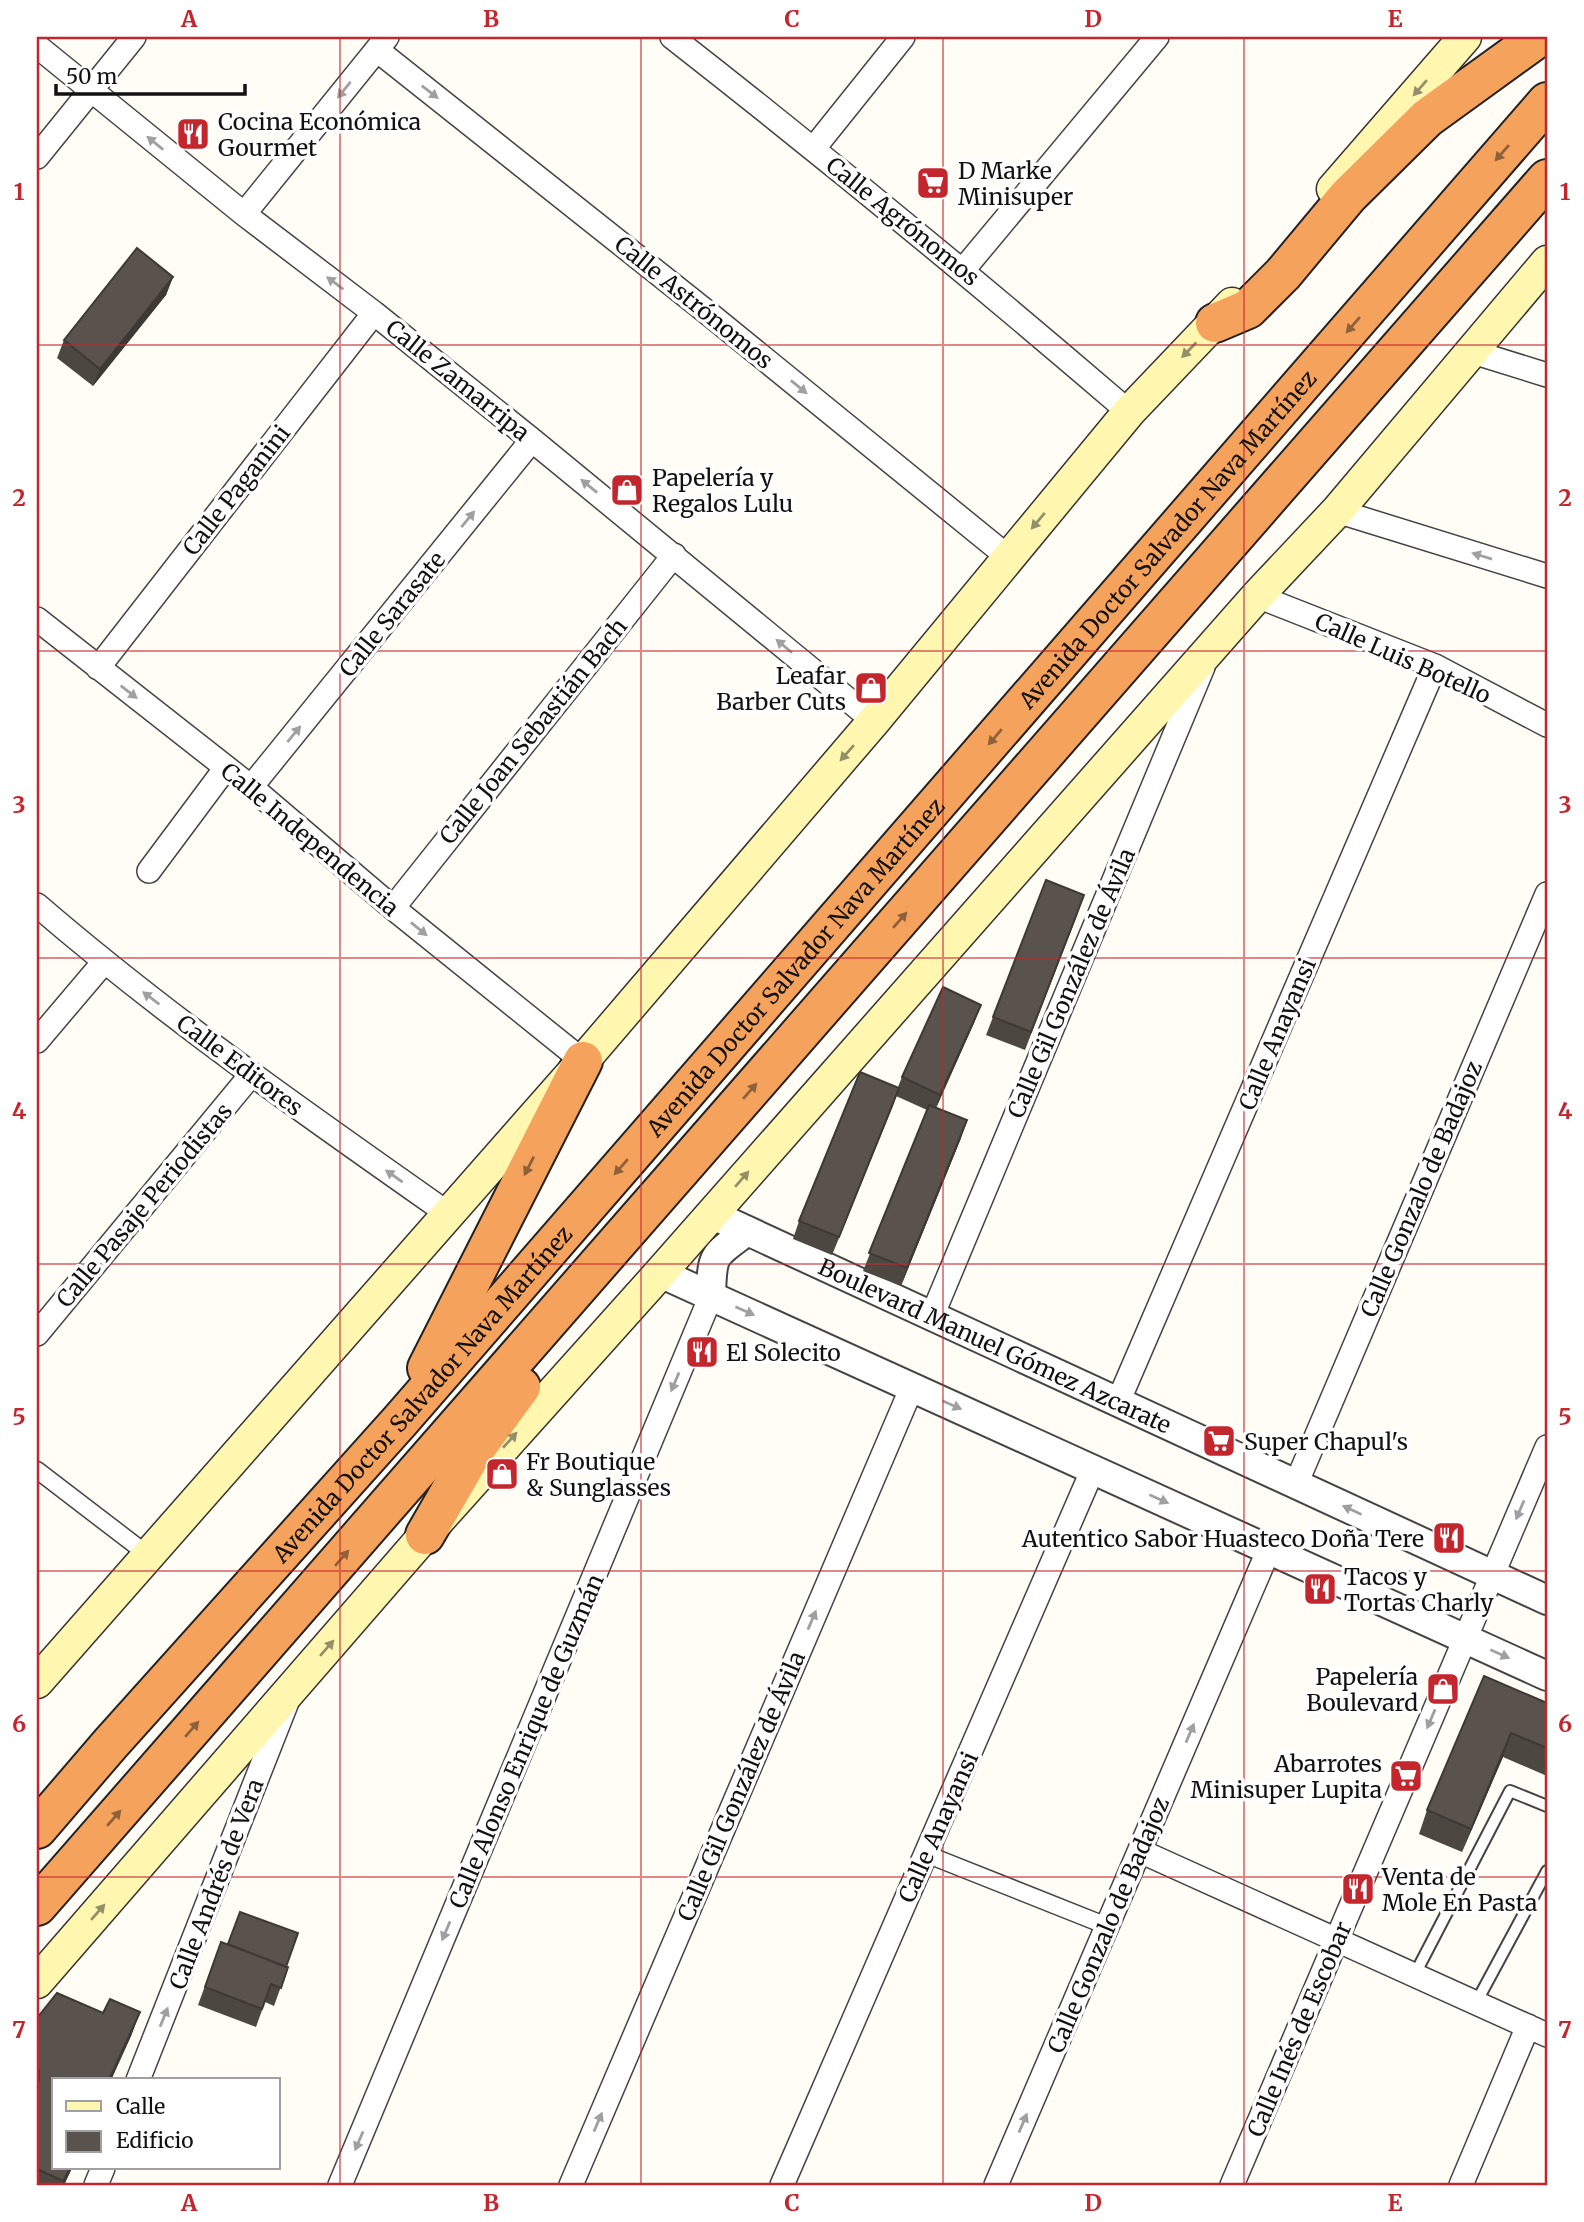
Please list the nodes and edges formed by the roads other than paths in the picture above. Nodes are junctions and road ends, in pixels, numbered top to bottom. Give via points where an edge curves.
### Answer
1 (134, 37) edge
2 (672, 37) edge
3 (903, 37) edge
4 (1157, 37) edge
5 (1465, 37) edge
6 (1539, 37) edge
7 (382, 43) edge
8 (37, 46) edge
9 (90, 91) junction
10 (1547, 102) edge
11 (814, 148) junction
12 (37, 157) edge
13 (1547, 179) edge
14 (244, 214) junction
15 (1547, 219) edge
16 (1547, 262) edge
17 (963, 270) junction
18 (1437, 305) junction
19 (374, 313) junction
20 (1215, 323) junction
21 (1473, 352) junction
22 (1547, 375) edge
23 (1129, 412) junction
24 (532, 440) junction
25 (1337, 511) junction
26 (674, 555) junction
27 (1009, 557) junction
28 (1547, 576) edge
29 (1257, 596) junction
30 (37, 619) edge
31 (1210, 649) junction
32 (1435, 666) junction
33 (98, 668) junction
34 (874, 721) junction
35 (1547, 725) edge
36 (225, 769) junction
37 (251, 787) junction
38 (149, 870) dead end
39 (1547, 894) edge
40 (37, 905) edge
41 (393, 908) junction
42 (104, 962) junction
43 (37, 1041) edge
44 (583, 1061) junction
45 (251, 1075) junction
46 (692, 1157) junction
47 (711, 1214) junction
48 (450, 1215) junction
49 (747, 1231) junction
50 (660, 1273) junction
51 (711, 1296) junction
52 (932, 1316) junction
53 (37, 1335) edge
54 (912, 1387) junction
55 (1118, 1402) junction
56 (400, 1421) junction
57 (1547, 1447) edge
58 (1093, 1469) junction
59 (37, 1470) edge
60 (1296, 1484) junction
61 (425, 1535) junction
62 (1269, 1549) junction
63 (148, 1555) junction
64 (1493, 1575) junction
65 (1547, 1600) edge
66 (1465, 1638) junction
67 (1547, 1676) edge
68 (37, 1682) edge
69 (293, 1687) junction
70 (1547, 1806) edge
71 (37, 1829) edge
72 (1140, 1851) junction
73 (926, 1854) junction
74 (1547, 1871) edge
75 (37, 1906) edge
76 (1107, 1926) junction
77 (1338, 1938) junction
78 (49, 1963) edge
79 (1415, 1974) junction
80 (37, 1982) edge
81 (1477, 2001) junction
82 (1537, 2030) edge
83 (139, 2078) edge
84 (340, 2185) edge
85 (571, 2185) edge
86 (782, 2185) edge
87 (996, 2185) edge
88 (1232, 2185) edge
89 (1461, 2185) edge

1 - 9 street
2 - 11 street, Calle Agrónomos
3 - 11 street
4 - 17 street
5 -> 20 main road
6 - 20 highway via 1427,118 1348,196 1248,309
7 -> 14 street
7 -> 27 street, Calle Astrónomos
8 - 9 street, Calle Zamarripa
9 - 12 street
14 -> 9 street, Calle Zamarripa
10 -> 56 highway, Avenida Doctor Salvador Nava Martínez
11 - 17 street, Calle Agrónomos
13 - 18 highway, Avenida Doctor Salvador Nava Martínez
19 -> 14 street, Calle Zamarripa
15 - 18 highway via 1492,268
16 - 21 main road
17 - 23 street, Calle Agrónomos
46 -> 18 highway, Avenida Doctor Salvador Nava Martínez
19 - 24 street, Calle Zamarripa
19 - 33 street, Calle Paganini
20 -> 23 main road
21 - 22 street
21 - 25 main road
23 -> 27 main road
26 -> 24 street, Calle Zamarripa
37 -> 24 street, Calle Sarasate
28 -> 25 street
25 - 29 main road
34 -> 26 street, Calle Zamarripa
26 - 41 street, Calle Joan Sebastián Bach
27 - 34 main road
29 - 31 main road
29 - 32 street, Calle Luis Botello
30 - 33 street, Calle Independencia
47 -> 31 main road
31 - 52 street, Calle Gil González de Ávila
32 - 35 street, Calle Luis Botello
32 - 55 street, Calle Anayansi
33 -> 36 street, Calle Independencia
34 -> 44 main road
36 - 37 street, Calle Independencia
36 - 38 street
37 - 41 street, Calle Independencia
39 - 60 street, Calle Gonzalo de Badajoz
40 - 42 street, Calle Editores
41 -> 44 street, Calle Independencia
42 - 43 street
45 -> 42 street, Calle Editores
44 - 48 main road
44 -> 56 highway
48 -> 45 street, Calle Editores
45 - 53 street, Calle Pasaje Periodistas
46 - 61 highway via 471,1455
75 -> 46 highway, Avenida Doctor Salvador Nava Martínez
47 - 49 street, Boulevard Manuel Gómez Azcarate
47 - 50 main road
48 - 63 main road
49 - 51 street via 716,1255
49 - 52 street, Boulevard Manuel Gómez Azcarate
50 - 51 street
61 -> 50 main road
51 -> 54 street
51 -> 84 street, Calle Alonso Enrique de Guzmán
52 - 55 street, Boulevard Manuel Gómez Azcarate
54 -> 58 street
85 -> 54 street, Calle Gil González de Ávila
55 - 60 street, Boulevard Manuel Gómez Azcarate
56 - 71 highway, Avenida Doctor Salvador Nava Martínez
57 -> 64 street, Calle Inés de Escobar
58 -> 62 street
58 - 73 street, Calle Anayansi
59 - 63 street
64 -> 60 street, Boulevard Manuel Gómez Azcarate
69 -> 61 main road
62 - 66 street
72 -> 62 street, Calle Gonzalo de Badajoz
63 - 68 main road
64 - 65 street, Boulevard Manuel Gómez Azcarate
64 - 66 street, Calle Inés de Escobar
66 -> 67 street
66 -> 77 street, Calle Inés de Escobar
78 -> 69 main road
83 -> 69 street, Calle Andrés de Vera
70 - 79 lane via 1510,1791
72 - 76 street, Calle Gonzalo de Badajoz
72 - 77 street
73 - 76 street
73 - 86 street, Calle Anayansi
74 - 81 lane
87 -> 76 street, Calle Gonzalo de Badajoz
77 - 79 street
77 - 88 street, Calle Inés de Escobar
78 - 80 main road
79 - 81 street
81 - 82 street
82 - 89 street

